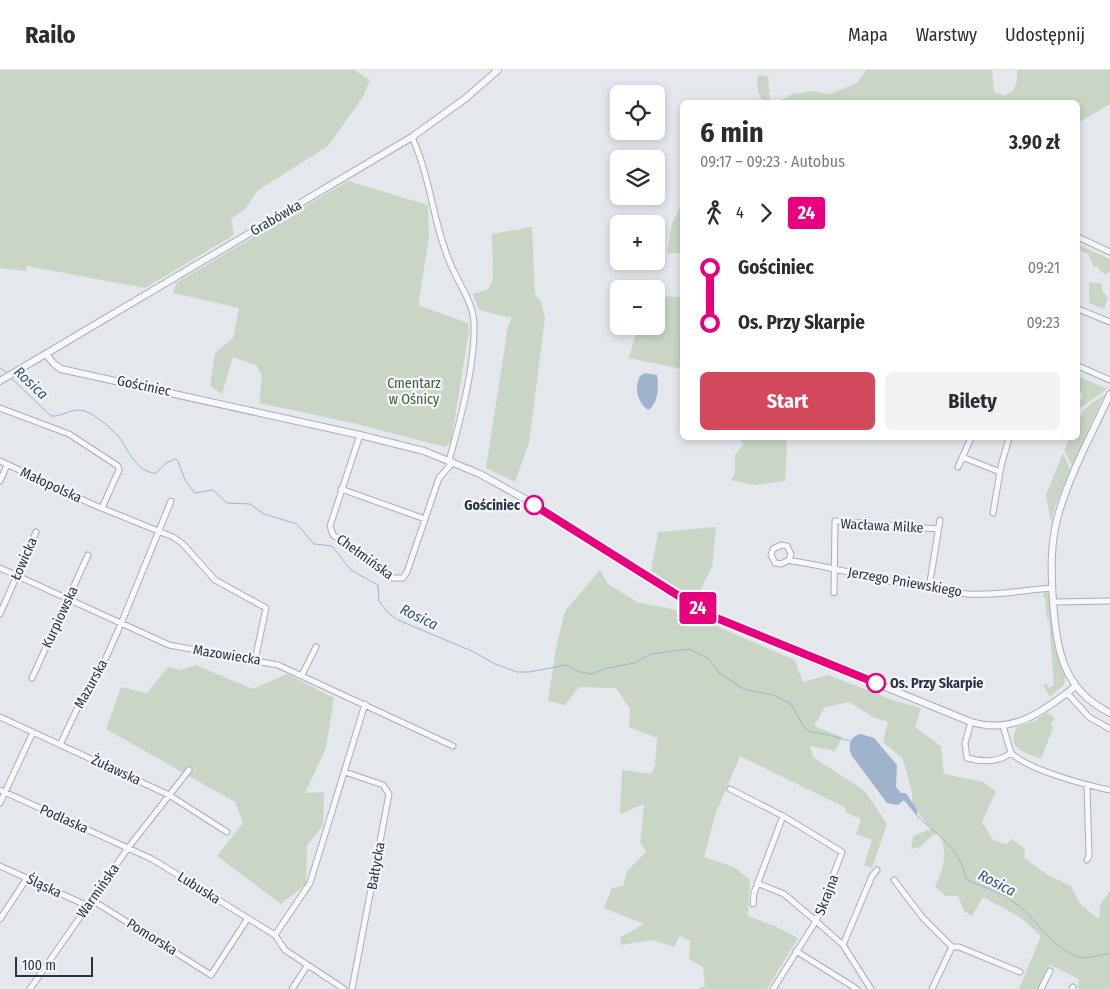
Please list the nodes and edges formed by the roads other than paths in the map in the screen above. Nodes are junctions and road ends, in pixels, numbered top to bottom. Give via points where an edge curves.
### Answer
1 (498, 70) edge
2 (412, 137) junction
3 (1080, 239) edge
4 (1110, 252) edge
5 (1080, 310) edge
6 (1110, 322) edge
7 (46, 354) junction
8 (1080, 367) edge
9 (1, 380) edge
10 (1110, 380) edge
11 (1110, 394) edge
12 (0, 408) edge
13 (360, 435) junction
14 (970, 440) edge
15 (1008, 440) edge
16 (962, 457) junction
17 (0, 461) edge
18 (451, 461) junction
19 (7, 465) junction
20 (958, 467) dead end
21 (1000, 472) junction
22 (0, 481) edge
23 (341, 489) junction
24 (171, 501) dead end
25 (102, 508) junction
26 (993, 513) dead end
27 (425, 519) junction
28 (940, 520) dead end
29 (938, 529) junction
30 (158, 531) junction
31 (36, 532) dead end
32 (88, 556) dead end
33 (789, 560) dead end
34 (0, 568) edge
35 (833, 568) junction
36 (17, 576) junction
37 (929, 588) junction
38 (1052, 588) junction
39 (834, 592) dead end
40 (69, 599) junction
41 (1110, 601) edge
42 (1053, 602) junction
43 (0, 614) edge
44 (121, 624) junction
45 (316, 647) dead end
46 (255, 660) junction
47 (302, 675) junction
48 (32, 678) dead end
49 (1076, 686) junction
50 (1067, 693) junction
51 (365, 704) junction
52 (1110, 713) edge
53 (0, 718) edge
54 (971, 722) junction
55 (1003, 726) junction
56 (1110, 729) edge
57 (33, 732) junction
58 (60, 745) junction
59 (453, 746) dead end
60 (1011, 753) junction
61 (189, 770) dead end
62 (345, 772) junction
63 (1087, 785) junction
64 (730, 789) dead end
65 (1110, 790) edge
66 (3, 791) edge
67 (169, 795) junction
68 (0, 803) edge
69 (783, 816) junction
70 (227, 832) dead end
71 (128, 848) junction
72 (1087, 860) dead end
73 (0, 866) edge
74 (878, 870) dead end
75 (28, 878) junction
76 (894, 880) dead end
77 (757, 884) junction
78 (92, 900) junction
79 (753, 904) dead end
80 (88, 906) junction
81 (248, 918) junction
82 (0, 919) edge
83 (816, 921) junction
84 (274, 935) junction
85 (844, 945) junction
86 (952, 947) junction
87 (796, 951) junction
88 (307, 966) junction
89 (1050, 971) dead end
90 (1020, 972) dead end
91 (30, 989) edge
92 (292, 989) edge
93 (344, 989) edge
94 (352, 989) edge
95 (773, 989) edge
96 (857, 989) edge
97 (871, 989) edge
98 (932, 989) edge
99 (1041, 989) edge

1 - 2 street, Grabówka
2 - 7 street, Grabówka
2 - 18 street via 450,264 467,296 474,318 471,357
3 - 4 street
5 - 6 street
7 - 9 street, Grabówka
7 - 13 street, Gościniec via 61,369
8 - 10 street
11 - 38 street via 1059,512 1052,547
12 - 25 street via 69,434 118,466
13 - 18 street, Gościniec
13 - 23 street, Chełmińska
14 - 16 street
15 - 21 street
16 - 20 street
16 - 21 street
17 - 19 street, Małopolska
18 - 27 street, Chełmińska via 438,478
18 - 54 street, Gościniec via 515,493 668,591 723,622
19 - 22 street
19 - 25 street, Małopolska
21 - 26 street
23 - 27 street
23 - 27 street, Chełmińska via 332,518 333,535 392,578 402,578 407,572
24 - 30 street
25 - 30 street, Małopolska
28 - 29 street
29 - 35 street, Wacława Milke via 835,521
29 - 37 street
30 - 44 street
30 - 46 street, Małopolska via 183,544 215,580 266,608
31 - 36 street, Łowicka
32 - 40 street, Kurpiowska
33 - 35 street, Jerzego Pniewskiego
34 - 36 street, Mazowiecka
35 - 37 street, Jerzego Pniewskiego
35 - 39 street, Wacława Milke
36 - 40 street, Mazowiecka
36 - 43 street, Łowicka
37 - 38 street, Jerzego Pniewskiego via 975,594
38 - 42 street
40 - 44 street, Mazowiecka
40 - 48 street, Kurpiowska
41 - 42 street
42 - 49 street via 1058,651
44 - 46 street, Mazowiecka via 176,647
44 - 58 street, Mazurska
45 - 47 street
46 - 47 street, Mazowiecka
47 - 51 street, Mazowiecka
49 - 50 street, Gościniec
49 - 52 street via 1093,703
50 - 55 street, Gościniec via 1027,720
50 - 56 street via 1089,717
51 - 59 street, Mazowiecka
51 - 62 street
53 - 57 street, Żuławska
54 - 55 street, Gościniec
54 - 60 street via 965,742 967,758 994,760
55 - 60 street
57 - 58 street, Żuławska
57 - 66 street
58 - 67 street, Żuławska
60 - 63 street via 1020,761
61 - 67 street, Warmińska
62 - 84 street via 310,883
62 - 94 street, Bałtycka via 383,785 389,794
63 - 65 street
63 - 72 street
64 - 69 street, Skrajna
66 - 68 street
66 - 71 street, Podlaska
67 - 70 street, Żuławska
67 - 71 street, Warmińska
69 - 77 street
69 - 83 street, Skrajna via 842,852
71 - 78 street, Warmińska
71 - 81 street, Lubuska via 168,868
73 - 75 street, Śląska
74 - 85 street via 872,876
75 - 80 street, Śląska
75 - 82 street
76 - 86 street via 923,918
77 - 79 street
77 - 83 street via 784,894
78 - 80 street, Warmińska
78 - 81 street, Pomorska via 211,975
80 - 91 street, Warmińska
81 - 84 street, Lubuska
83 - 85 street, Skrajna
83 - 87 street
84 - 88 street via 285,950
85 - 97 street, Skrajna
86 - 90 street
86 - 98 street
87 - 95 street
87 - 96 street
88 - 92 street
88 - 93 street
89 - 99 street

